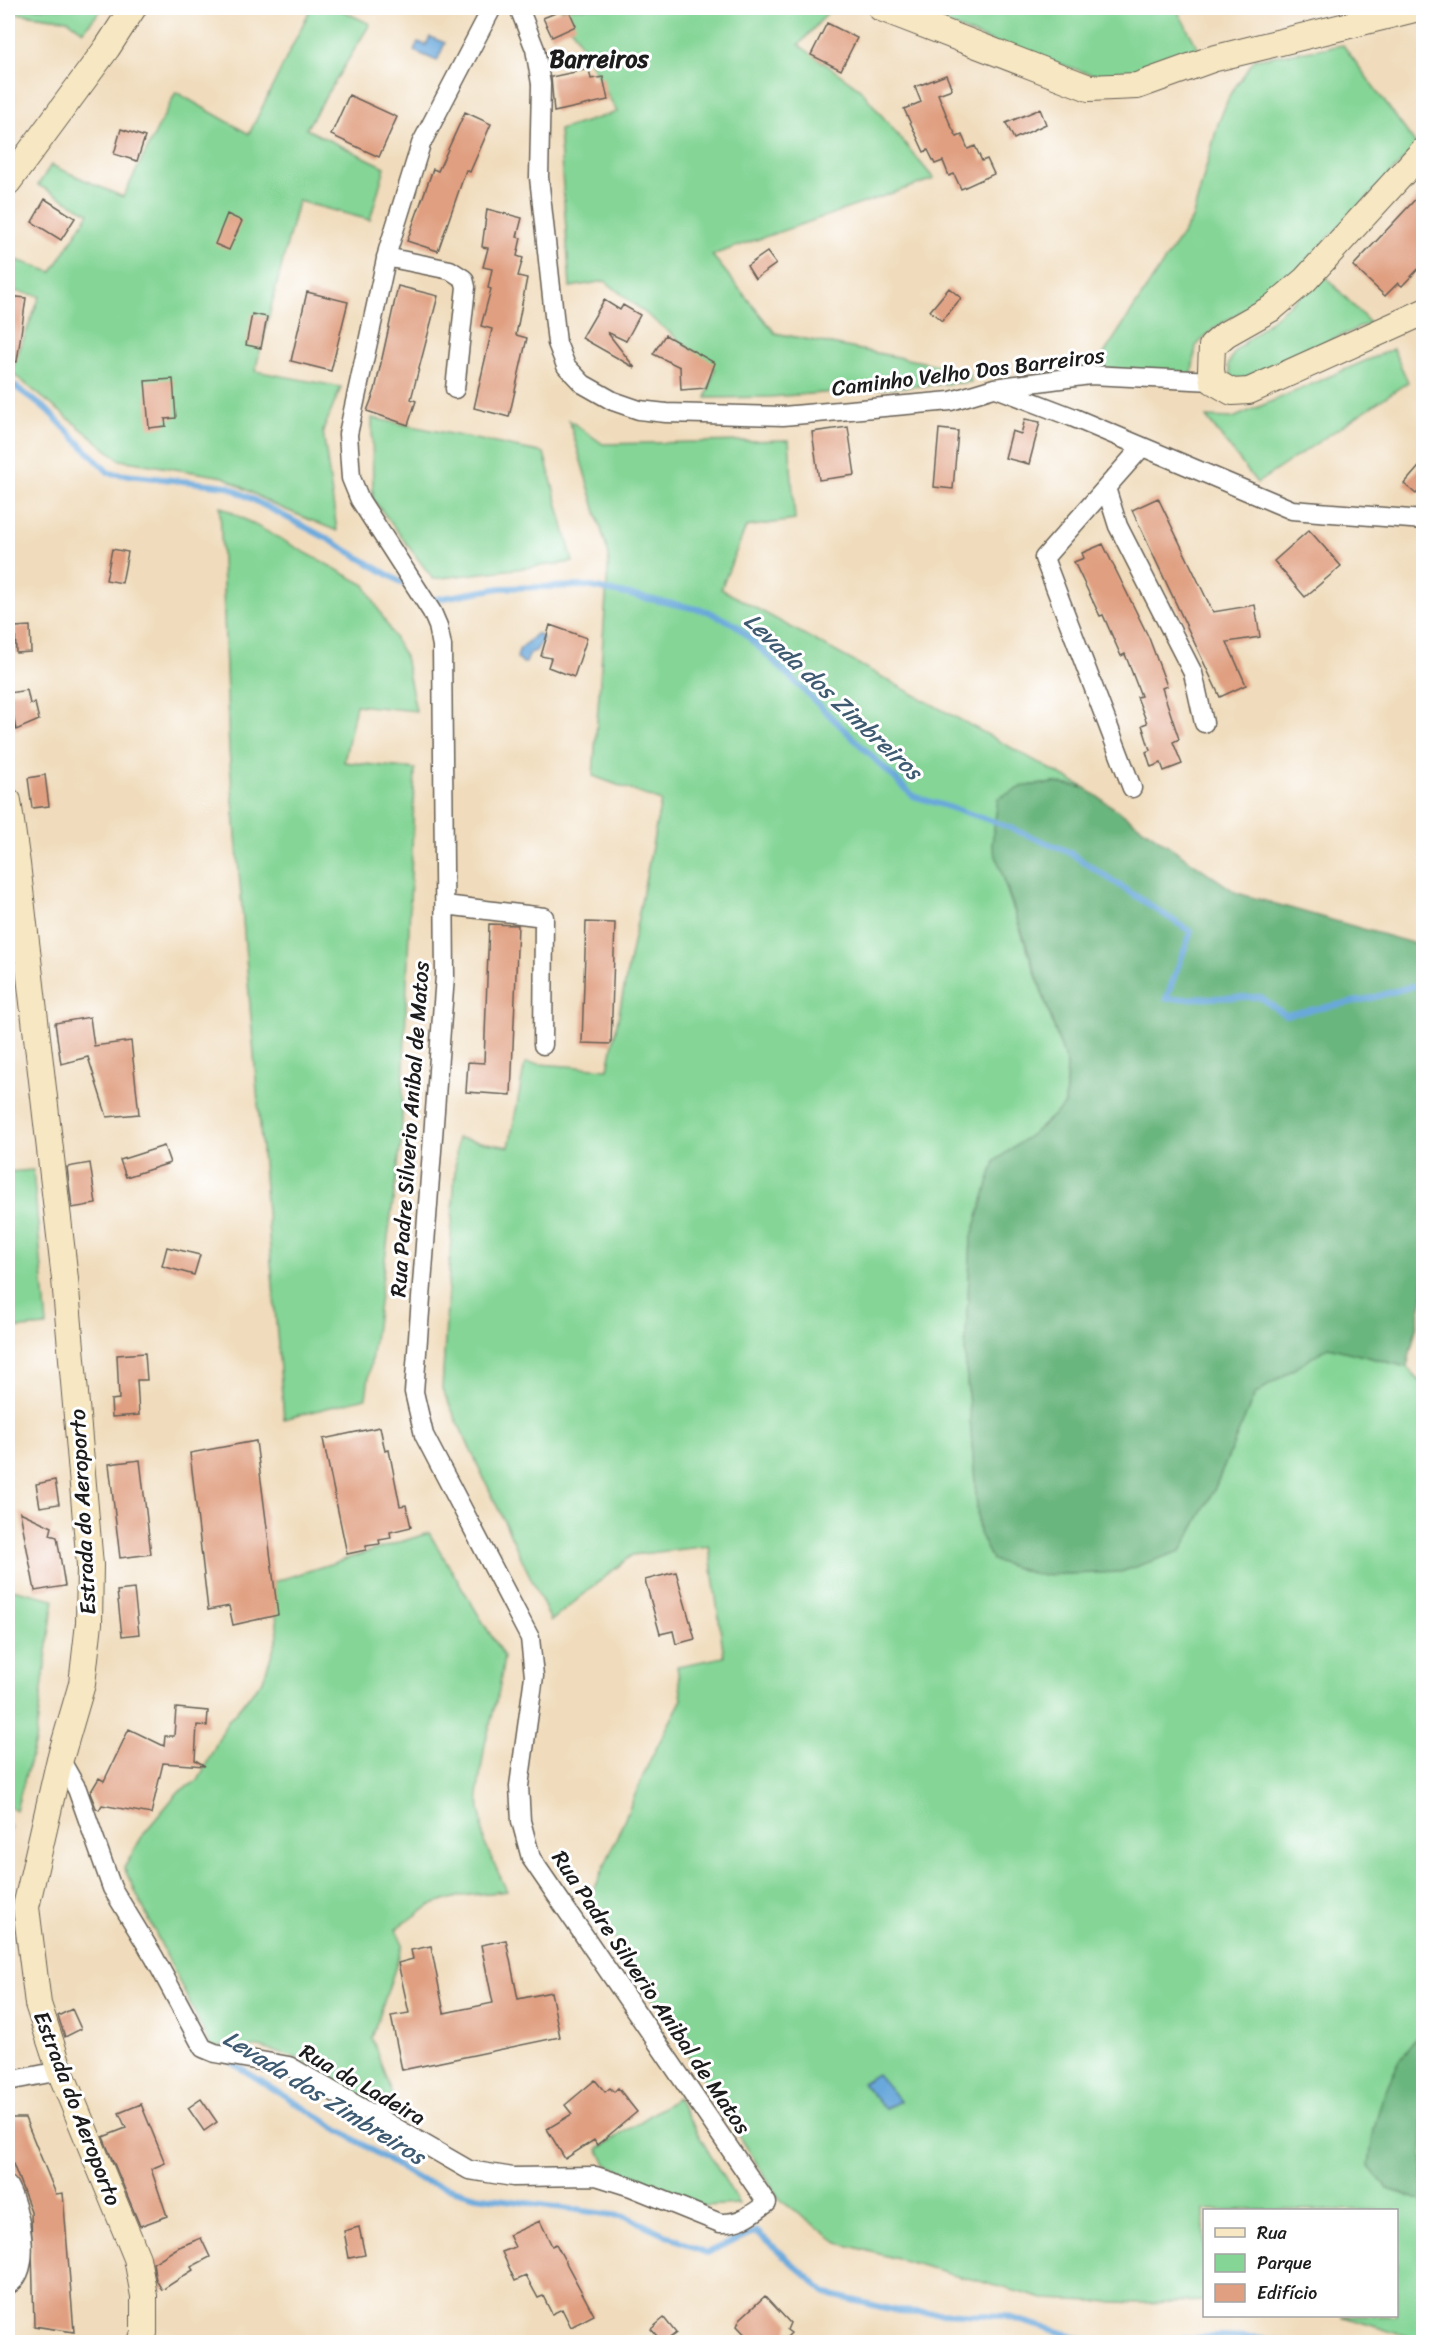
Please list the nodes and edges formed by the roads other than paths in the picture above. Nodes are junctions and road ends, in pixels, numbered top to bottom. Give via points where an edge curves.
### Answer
1 (133, 8) edge
2 (492, 8) edge
3 (519, 8) edge
4 (881, 8) edge
5 (1419, 8) edge
6 (1424, 150) edge
7 (8, 182) edge
8 (386, 257) junction
9 (1424, 312) edge
10 (1213, 381) junction
11 (994, 388) junction
12 (455, 389) dead end
13 (1142, 447) junction
14 (1106, 488) junction
15 (1424, 520) edge
16 (1204, 723) dead end
17 (1132, 788) dead end
18 (8, 801) edge
19 (445, 905) junction
20 (543, 1045) dead end
21 (60, 1759) junction
22 (60, 2071) junction
23 (8, 2081) edge
24 (8, 2186) edge
25 (767, 2203) joint
26 (8, 2285) edge
27 (141, 2343) edge

1 - 7 main road
2 - 8 street, Rua Padre Silverio Anibal de Matos via 422,144
3 - 11 street, Caminho Velho Dos Barreiros via 535,49 541,84 539,177 557,343 566,366 583,384 639,410 783,416 951,401
4 - 5 main road via 1089,88 1113,89 1137,86 1212,59
6 - 10 main road via 1305,280 1272,308 1226,333 1212,346
8 - 12 street via 450,270 464,279
8 - 19 street, Rua Padre Silverio Anibal de Matos via 348,434 348,456 360,500 438,626 442,646
9 - 10 main road via 1249,391 1232,392
10 - 11 street, Caminho Velho Dos Barreiros via 1090,375
11 - 13 street
13 - 14 street
13 - 15 street via 1292,510
14 - 16 street via 1118,526 1193,673
14 - 17 street via 1044,558
18 - 21 main road, Estrada do Aeroporto via 65,1279 90,1565 82,1684
19 - 20 street via 544,917
19 - 25 street, Rua Padre Silverio Anibal de Matos via 445,976 414,1392 424,1435 530,1638 534,1676 519,1786 521,1821 531,1858
21 - 22 main road, Estrada do Aeroporto via 26,1907 38,2004
21 - 25 street, Rua da Ladeira via 76,1789 112,1888 203,2048 289,2066 469,2170 513,2177 596,2176 720,2223 734,2224
22 - 23 street
22 - 27 main road, Estrada do Aeroporto via 137,2258 144,2296
24 - 26 street via 21,2229 18,2278

